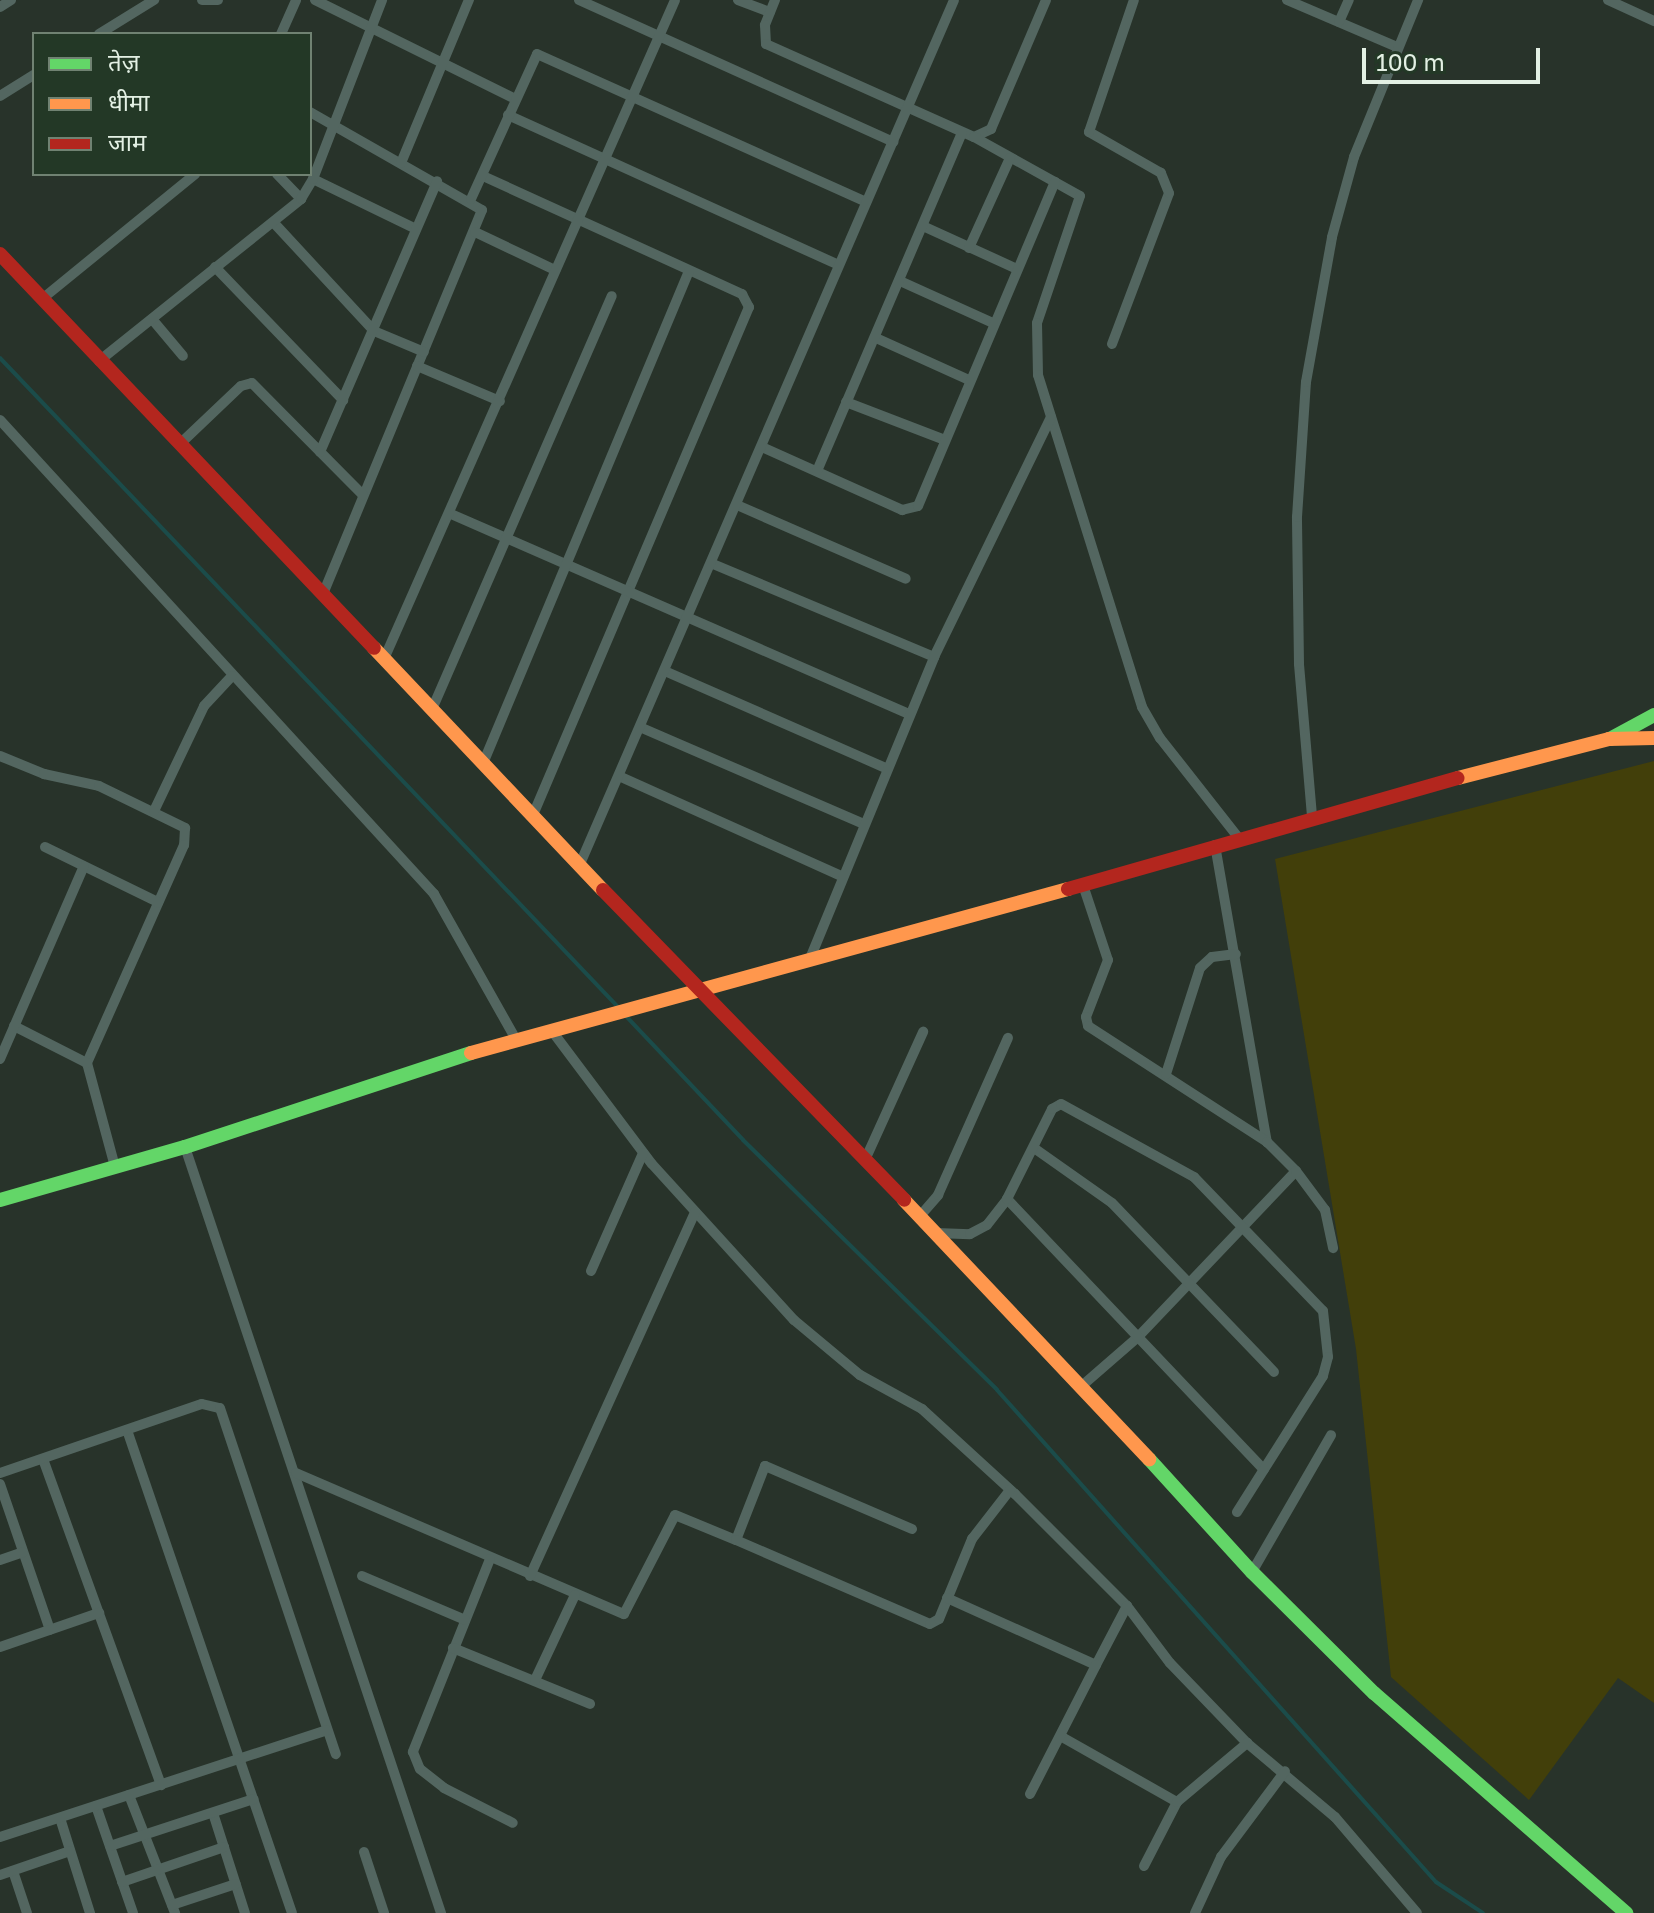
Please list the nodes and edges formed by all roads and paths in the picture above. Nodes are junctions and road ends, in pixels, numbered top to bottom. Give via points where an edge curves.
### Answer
1 (11, 0) edge
2 (154, 0) edge
3 (202, 0) edge
4 (218, 0) edge
5 (296, 0) edge
6 (315, 0) edge
7 (382, 0) edge
8 (469, 0) edge
9 (579, 0) edge
10 (675, 0) edge
11 (738, 0) edge
12 (775, 0) edge
13 (954, 0) edge
14 (1046, 0) edge
15 (1134, 0) edge
16 (1287, 0) edge
17 (1349, 0) edge
18 (1418, 0) edge
19 (1608, 0) edge
20 (1626, 4) edge
21 (0, 7) edge
22 (770, 12) junction
23 (1654, 21) edge
24 (1339, 22) junction
25 (371, 25) junction
26 (102, 32) edge
27 (282, 32) edge
28 (658, 37) junction
29 (1397, 47) junction
30 (439, 63) junction
31 (32, 76) edge
32 (0, 96) edge
33 (515, 99) junction
34 (629, 100) junction
35 (908, 109) junction
36 (312, 113) edge
37 (508, 115) junction
38 (335, 126) junction
39 (962, 133) junction
40 (974, 137) junction
41 (893, 142) junction
42 (605, 156) junction
43 (1010, 158) junction
44 (401, 163) junction
45 (193, 176) edge
46 (279, 176) edge
47 (483, 176) junction
48 (313, 179) junction
49 (437, 181) junction
50 (1055, 182) junction
51 (301, 199) junction
52 (471, 199) junction
53 (866, 202) junction
54 (578, 221) junction
55 (274, 223) junction
56 (925, 227) junction
57 (416, 229) junction
58 (475, 232) junction
59 (969, 248) junction
60 (0, 254) edge
61 (838, 265) junction
62 (215, 267) junction
63 (1017, 269) junction
64 (555, 270) junction
65 (689, 271) junction
66 (900, 281) junction
67 (612, 296) dead end
68 (42, 299) junction
69 (152, 319) junction
70 (993, 323) junction
71 (374, 331) junction
72 (876, 338) junction
73 (1112, 344) dead end
74 (424, 352) junction
75 (183, 356) dead end
76 (99, 361) junction
77 (417, 366) junction
78 (969, 380) junction
79 (343, 400) junction
80 (500, 401) junction
81 (846, 402) junction
82 (1051, 417) junction
83 (0, 420) edge
84 (945, 440) junction
85 (182, 442) junction
86 (762, 447) junction
87 (320, 452) junction
88 (817, 471) junction
89 (363, 495) junction
90 (737, 505) junction
91 (451, 514) junction
92 (507, 538) junction
93 (566, 564) junction
94 (713, 564) junction
95 (906, 579) dead end
96 (324, 592) junction
97 (627, 592) junction
98 (689, 618) junction
99 (934, 657) junction
100 (384, 659) junction
101 (667, 672) junction
102 (232, 676) junction
103 (433, 707) junction
104 (909, 714) junction
105 (1654, 715) edge
106 (642, 728) junction
107 (1654, 729) edge
108 (1654, 738) edge
109 (1609, 739) junction
110 (0, 756) edge
111 (484, 761) junction
112 (886, 768) junction
113 (621, 777) junction
114 (154, 811) junction
115 (533, 815) junction
116 (1312, 816) junction
117 (864, 824) junction
118 (1238, 837) junction
119 (1215, 845) junction
120 (45, 847) dead end
121 (580, 864) junction
122 (84, 866) junction
123 (843, 877) junction
124 (1083, 885) junction
125 (158, 902) junction
126 (1236, 954) junction
127 (809, 961) junction
128 (697, 989) junction
129 (14, 1026) junction
130 (559, 1028) junction
131 (923, 1032) dead end
132 (515, 1038) junction
133 (1008, 1038) dead end
134 (0, 1059) edge
135 (87, 1063) junction
136 (1166, 1074) junction
137 (1267, 1142) junction
138 (185, 1147) junction
139 (1034, 1148) junction
140 (643, 1153) junction
141 (865, 1160) junction
142 (115, 1167) junction
143 (1296, 1171) junction
144 (1007, 1199) junction
145 (0, 1200) edge
146 (695, 1212) junction
147 (920, 1216) junction
148 (1242, 1226) junction
149 (934, 1232) junction
150 (1333, 1248) dead end
151 (591, 1271) dead end
152 (1189, 1282) junction
153 (1138, 1337) junction
154 (1274, 1372) dead end
155 (1084, 1384) junction
156 (127, 1430) junction
157 (1331, 1435) dead end
158 (43, 1459) junction
159 (1264, 1470) junction
160 (0, 1473) edge
161 (296, 1473) junction
162 (0, 1484) edge
163 (1010, 1490) junction
164 (1237, 1512) dead end
165 (912, 1529) dead end
166 (736, 1540) junction
167 (23, 1552) junction
168 (490, 1559) junction
169 (0, 1560) edge
170 (1252, 1572) junction
171 (362, 1576) dead end
172 (530, 1576) junction
173 (575, 1595) junction
174 (947, 1598) junction
175 (1127, 1606) junction
176 (99, 1613) junction
177 (465, 1620) junction
178 (50, 1630) junction
179 (0, 1647) edge
180 (453, 1648) junction
181 (1096, 1665) junction
182 (535, 1680) junction
183 (590, 1704) dead end
184 (327, 1730) junction
185 (1062, 1737) junction
186 (1247, 1743) junction
187 (336, 1754) dead end
188 (241, 1758) junction
189 (1285, 1771) junction
190 (161, 1785) junction
191 (1030, 1794) dead end
192 (129, 1795) junction
193 (254, 1799) junction
194 (1177, 1802) junction
195 (96, 1806) junction
196 (213, 1813) junction
197 (60, 1818) junction
198 (513, 1823) dead end
199 (144, 1836) junction
200 (0, 1837) edge
201 (110, 1846) junction
202 (224, 1847) junction
203 (70, 1851) junction
204 (364, 1852) dead end
205 (1144, 1866) dead end
206 (159, 1870) junction
207 (13, 1871) junction
208 (0, 1875) edge
209 (122, 1882) junction
210 (236, 1884) junction
211 (174, 1909) edge
212 (27, 1913) edge
213 (90, 1913) edge
214 (133, 1913) edge
215 (245, 1913) edge
216 (292, 1913) edge
217 (384, 1913) edge
218 (441, 1913) edge
219 (1195, 1913) edge
220 (1417, 1913) edge
221 (1626, 1913) edge

1 - 21 street
2 - 26 street
3 - 4 street
5 - 27 street
6 - 25 street
7 - 25 street
8 - 30 street
9 - 28 street
10 - 28 street
11 - 22 street
12 - 22 street
13 - 35 street
14 - 40 street via 991,129
15 - 73 street via 1089,132 1161,173 1169,193
16 - 24 street
17 - 24 street
18 - 29 street
19 - 20 street
20 - 23 street
22 - 35 street via 763,35 766,44
24 - 29 street
25 - 30 street
25 - 38 street
28 - 34 street
28 - 41 street
29 - 116 street via 1354,157 1332,237 1306,382 1297,517 1299,664
30 - 33 street
30 - 44 street
31 - 32 street
33 - 34 street via 537,54
33 - 37 street
34 - 42 street
34 - 53 street
35 - 39 street
35 - 41 street
36 - 38 street
37 - 42 street
37 - 47 street
38 - 44 street
38 - 48 street
39 - 40 street
39 - 56 street
40 - 43 street
41 - 53 street
42 - 54 street
42 - 61 street
43 - 50 street
43 - 59 street
44 - 49 street
45 - 68 street
46 - 51 street
47 - 52 street
47 - 54 street
48 - 51 street
48 - 57 street
49 - 52 street
49 - 57 street
50 - 63 street
50 - 82 street via 1076,191 1081,202 1037,323 1038,375
51 - 55 street
52 - 58 street via 482,210
53 - 61 street
54 - 64 street
54 - 65 street
55 - 62 street
55 - 71 street
56 - 59 street
56 - 66 street
57 - 71 street
58 - 64 street
58 - 74 street
59 - 63 street
60 - 68 street
61 - 86 street
62 - 69 street
62 - 79 street
63 - 70 street
64 - 80 street
65 - 93 street
65 - 97 street via 742,294 749,307
66 - 70 street
66 - 72 street
67 - 92 street
68 - 76 street
69 - 75 street
69 - 76 street
70 - 78 street
71 - 74 street
71 - 79 street
72 - 78 street
72 - 81 street
74 - 77 street
76 - 85 street
77 - 80 street
77 - 89 street
78 - 84 street
79 - 87 street
80 - 91 street
81 - 84 street
81 - 88 street
82 - 99 street
82 - 118 street via 1142,707
83 - 102 street
84 - 88 street via 918,506 909,511
85 - 87 street via 247,383 257,386
85 - 96 street
86 - 88 street
86 - 90 street
87 - 89 street
89 - 96 street
90 - 94 street
90 - 95 street
91 - 92 street
91 - 100 street
92 - 93 street
92 - 103 street
93 - 97 street
93 - 111 street
94 - 98 street
94 - 99 street
96 - 100 street
97 - 98 street
97 - 115 street
98 - 101 street
98 - 104 street
99 - 104 street
100 - 103 street
101 - 106 street
101 - 112 street
102 - 114 street via 204,706
102 - 132 street via 434,894
103 - 111 street
104 - 112 street
105 - 109 street
106 - 113 street
106 - 117 street
107 - 109 street
108 - 109 street
109 - 116 street
110 - 114 street via 44,774 99,786
111 - 115 street
112 - 117 street
113 - 121 street
113 - 123 street
114 - 125 street via 180,823 187,837
115 - 121 street
116 - 118 street
117 - 123 street
118 - 119 street
119 - 124 street
119 - 126 street
120 - 122 street
121 - 128 street
122 - 125 street
122 - 129 street
123 - 127 street
124 - 127 street
124 - 136 street via 1108,960 1085,1021
125 - 135 street
126 - 136 street via 1212,957 1200,968
126 - 137 street
127 - 128 street
128 - 130 street
128 - 141 street
129 - 134 street
129 - 135 street
130 - 132 street
130 - 140 street
131 - 141 street
132 - 138 street
133 - 147 street via 938,1195
135 - 142 street
136 - 137 street
137 - 143 street
138 - 142 street
138 - 161 street
139 - 144 street
139 - 148 street via 1052,1109 1065,1105 1194,1177
139 - 152 street via 1112,1203
140 - 146 street
140 - 151 street
141 - 147 street
142 - 145 street
143 - 148 street
143 - 150 street via 1325,1210
144 - 149 street via 979,1232
144 - 153 street
146 - 163 street via 794,1320 860,1375 922,1409
146 - 172 street
147 - 149 street
148 - 152 street
148 - 159 street via 1320,1304 1328,1357 1323,1376
149 - 155 street
152 - 153 street
152 - 154 street
153 - 155 street
153 - 159 street
155 - 170 street
156 - 158 street
156 - 184 street via 202,1404 220,1408
156 - 188 street
157 - 170 street
158 - 160 street
158 - 176 street
159 - 164 street
161 - 168 street
161 - 218 street
162 - 167 street
163 - 174 street via 972,1539
163 - 175 street
165 - 166 street via 765,1466
166 - 173 street via 675,1515 627,1612
166 - 174 street via 924,1623 936,1623
167 - 169 street
167 - 178 street
168 - 172 street
168 - 177 street
170 - 221 street via 1374,1693
171 - 177 street
172 - 173 street
173 - 182 street
174 - 181 street
175 - 181 street
175 - 186 street via 1170,1663
176 - 178 street
176 - 190 street
177 - 180 street
178 - 179 street
180 - 182 street
180 - 198 street via 414,1761 444,1788
181 - 185 street
182 - 183 street
184 - 187 street
184 - 188 street
185 - 191 street
185 - 194 street
186 - 189 street
186 - 194 street
188 - 190 street
188 - 193 street
189 - 219 street via 1221,1857
189 - 220 street via 1335,1817
190 - 192 street
192 - 195 street
192 - 199 street
193 - 196 street
193 - 216 street
194 - 205 street
195 - 197 street
195 - 201 street
196 - 199 street
196 - 202 street
197 - 200 street
197 - 203 street
199 - 201 street
199 - 206 street
201 - 209 street
202 - 206 street
202 - 210 street
203 - 207 street
203 - 213 street
204 - 217 street
206 - 209 street
206 - 211 street
207 - 208 street
207 - 212 street
209 - 214 street
210 - 211 street
210 - 215 street

